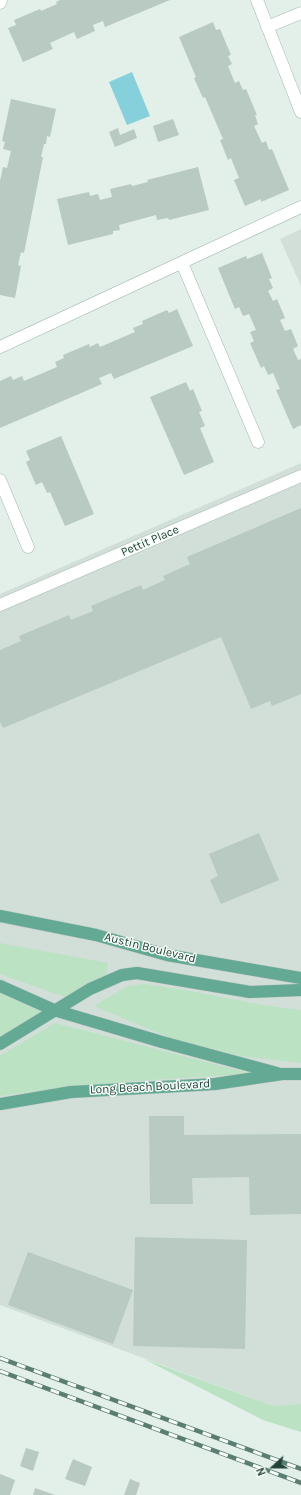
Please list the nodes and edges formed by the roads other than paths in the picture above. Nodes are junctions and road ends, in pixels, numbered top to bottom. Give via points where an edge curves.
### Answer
1 (1, 0) edge
2 (257, 0) edge
3 (0, 3) edge
4 (301, 14) edge
5 (267, 27) junction
6 (301, 112) edge
7 (301, 207) edge
8 (182, 263) junction
9 (0, 347) edge
10 (258, 442) dead end
11 (301, 476) edge
12 (0, 480) edge
13 (28, 547) dead end
14 (0, 605) edge
15 (0, 916) edge
16 (301, 978) edge
17 (0, 986) edge
18 (301, 990) edge
19 (54, 1010) junction
20 (0, 1044) edge
21 (282, 1074) junction
22 (301, 1074) edge
23 (0, 1104) edge

1 - 3 street
2 - 5 street
4 - 5 street
5 - 6 street
7 - 8 street
8 - 9 street
8 - 10 street
11 - 14 street, Pettit Place
12 - 13 street
15 - 16 main road, Austin Boulevard via 96,935 167,954
17 - 19 main road
18 - 19 main road via 250,992 137,973 122,975 90,989
19 - 20 main road
19 - 21 main road
21 - 22 main road, Long Beach Boulevard
21 - 23 main road, Long Beach Boulevard via 215,1084 71,1092

